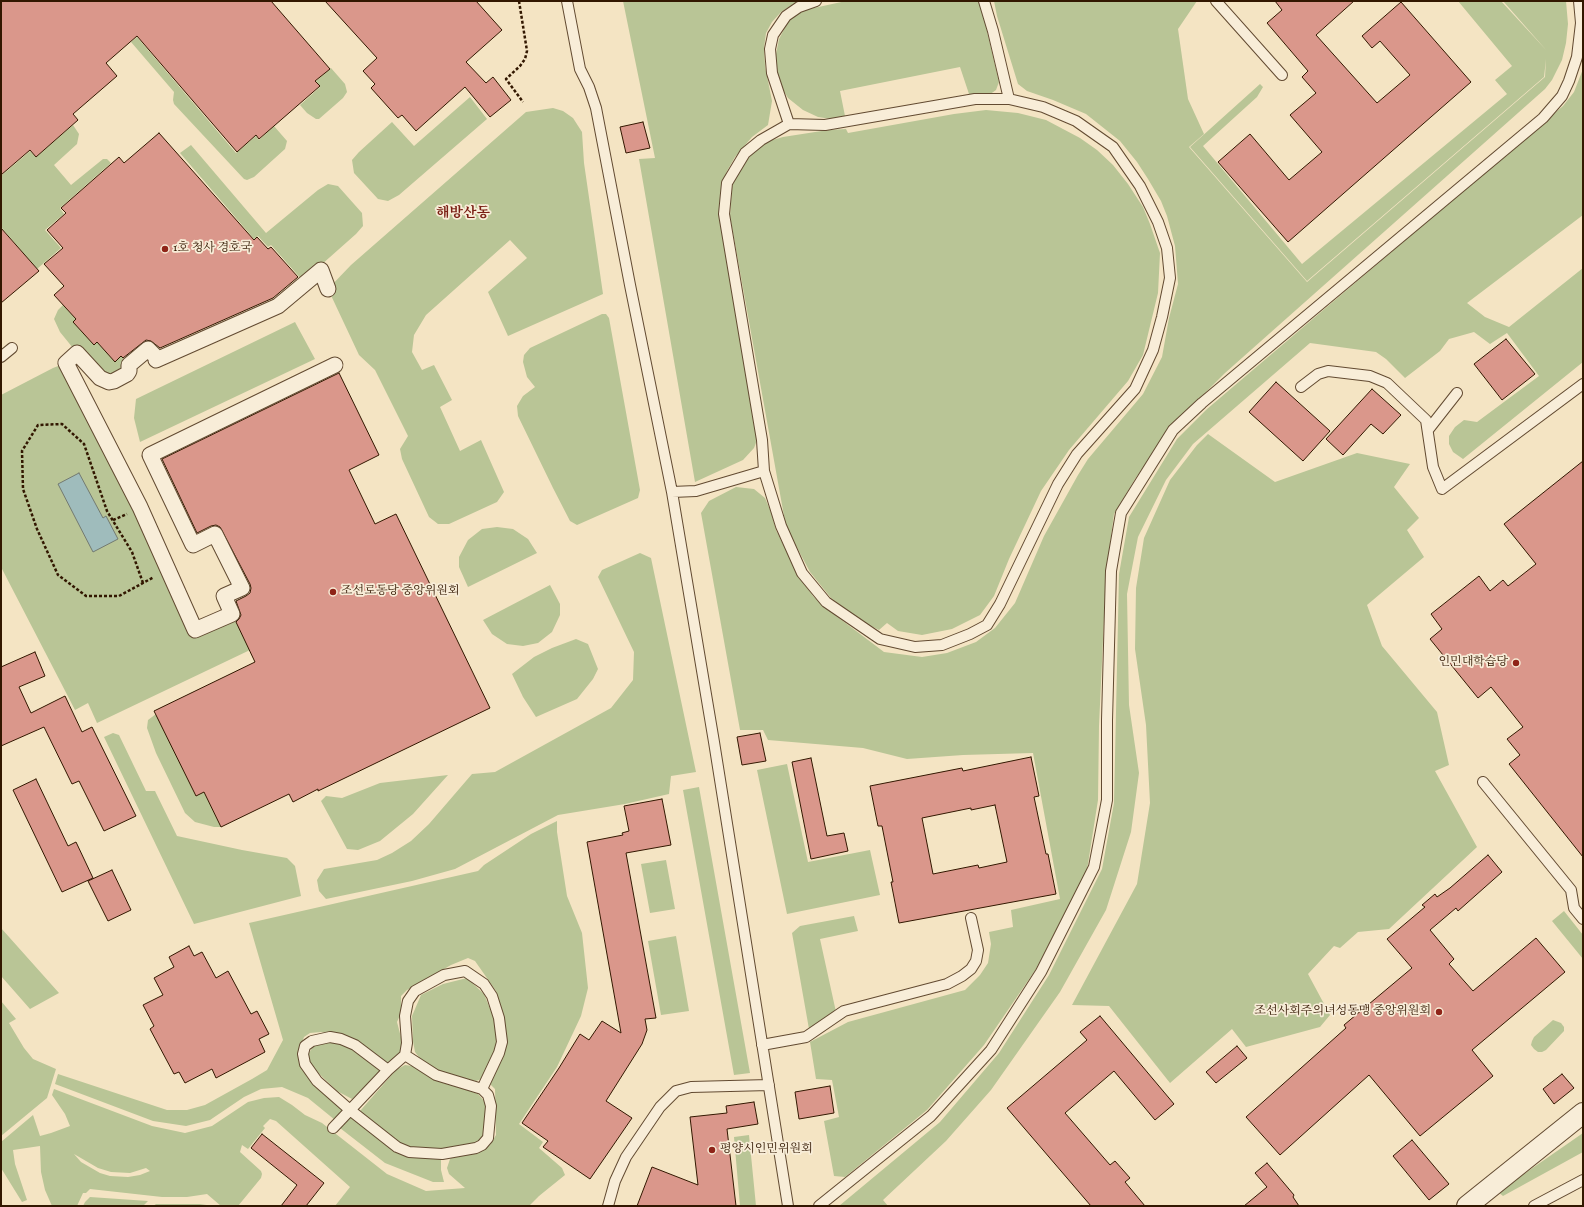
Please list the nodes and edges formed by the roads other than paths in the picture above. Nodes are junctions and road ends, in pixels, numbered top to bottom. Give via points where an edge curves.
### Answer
1 (567, 1) edge
2 (816, 1) edge
3 (984, 1) edge
4 (1216, 1) edge
5 (1579, 1) edge
6 (1282, 75) dead end
7 (1009, 99) junction
8 (789, 124) junction
9 (328, 289) dead end
10 (12, 348) dead end
11 (1, 357) edge
12 (335, 365) dead end
13 (1583, 384) edge
14 (1301, 386) dead end
15 (1456, 393) dead end
16 (1428, 430) junction
17 (764, 470) junction
18 (672, 492) junction
19 (1483, 782) dead end
20 (971, 918) dead end
21 (1583, 919) edge
22 (762, 1045) junction
23 (406, 1055) junction
24 (388, 1070) junction
25 (769, 1085) junction
26 (482, 1089) junction
27 (350, 1110) junction
28 (1583, 1113) edge
29 (333, 1128) dead end
30 (1583, 1180) edge
31 (608, 1206) edge
32 (788, 1206) edge
33 (819, 1206) edge
34 (1467, 1206) edge
35 (1534, 1206) edge

1 - 18 lane via 580,69 596,108
2 - 8 lane via 799,7 786,16 773,36 770,49 772,73
3 - 7 lane
4 - 6 lane
5 - 33 lane via 1581,23 1577,57 1562,96 1543,118 1202,402 1173,430 1121,513 1111,571 1107,800 1094,867 1041,972 991,1050 930,1116
7 - 8 lane via 975,98 825,125
7 - 17 lane via 1043,107 1076,121 1113,147 1140,186 1158,222 1167,248 1170,278 1153,350 1135,389 1077,454 1058,484 1000,604 987,625 942,645 915,647 880,639 826,602 802,573 781,526
8 - 17 lane via 761,140 745,153 727,183 724,214 762,440
9 - 12 street via 321,270 278,306 156,360 148,349 129,365 127,374 114,381 108,382 100,378 77,353 66,363 140,507 195,630 232,614 224,596 242,588 215,534 193,544 150,455
10 - 11 lane
13 - 16 lane via 1442,489 1433,467
14 - 16 lane via 1318,374 1328,371 1370,376 1387,383 1396,391 1426,420
15 - 16 lane
17 - 18 lane via 696,491
18 - 22 lane
19 - 21 lane via 1571,890 1574,908
20 - 22 lane via 978,950 976,961 962,976 947,984 844,1011 806,1037
22 - 25 lane
23 - 24 lane
23 - 26 lane via 436,1075
23 - 26 lane via 405,1016 408,1001 415,992 444,975 465,971 484,984 492,996 499,1018 502,1042
24 - 27 lane
24 - 27 lane via 364,1051 341,1039 321,1038 306,1046 303,1054 305,1064 318,1081
25 - 31 lane via 691,1087 676,1091 660,1107 626,1157 615,1181
25 - 32 lane
26 - 27 lane via 488,1095 491,1106 488,1138 476,1148 442,1154 409,1152 396,1147
27 - 29 lane
28 - 34 street
30 - 35 lane

